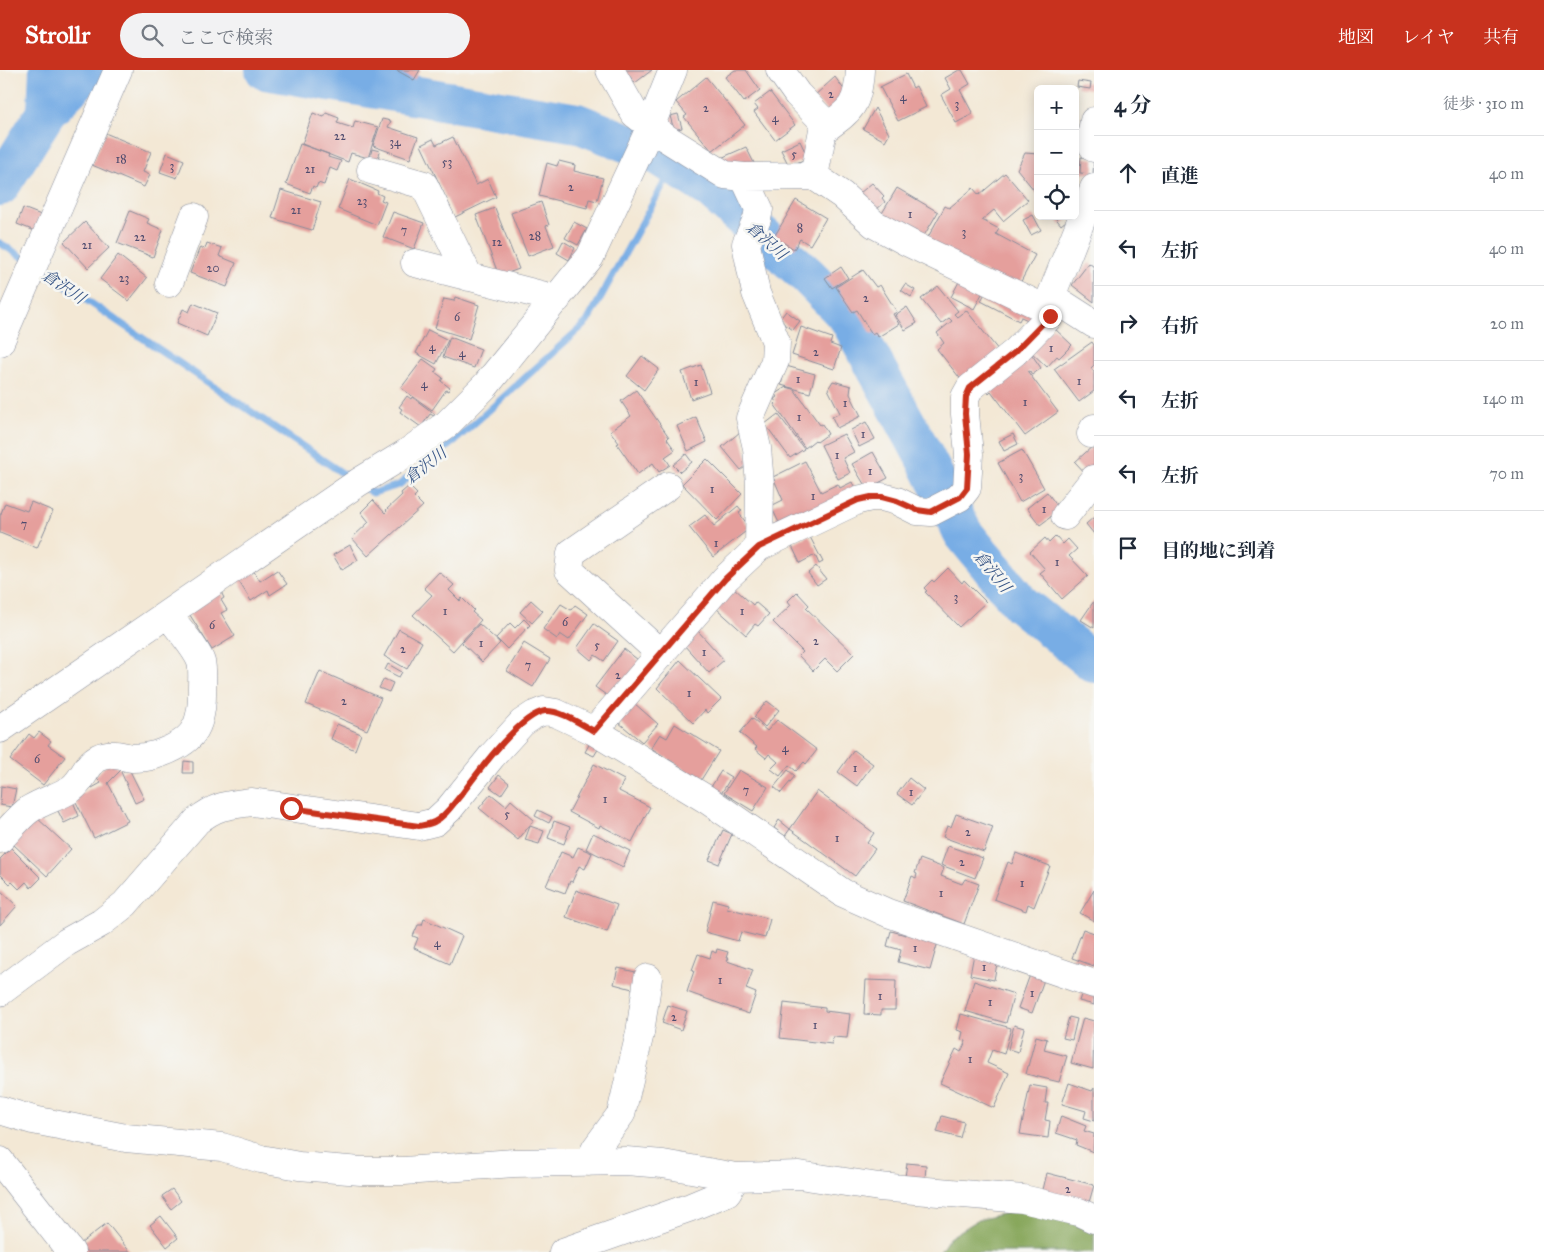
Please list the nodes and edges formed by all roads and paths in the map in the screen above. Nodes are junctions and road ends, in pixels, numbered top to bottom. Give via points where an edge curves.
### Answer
1 (610, 70) edge
2 (673, 70) edge
3 (780, 70) edge
4 (860, 70) edge
5 (117, 72) edge
6 (1094, 121) edge
7 (828, 126) junction
8 (644, 139) junction
9 (1094, 148) edge
10 (371, 170) dead end
11 (814, 176) junction
12 (744, 177) junction
13 (1091, 203) edge
14 (194, 217) dead end
15 (415, 263) dead end
16 (469, 277) junction
17 (170, 283) dead end
18 (556, 299) junction
19 (1049, 303) junction
20 (1094, 324) edge
21 (0, 342) edge
22 (1094, 479) edge
23 (668, 486) dead end
24 (1065, 516) dead end
25 (759, 547) junction
26 (168, 614) junction
27 (661, 654) junction
28 (0, 729) edge
29 (594, 731) junction
30 (0, 838) edge
31 (648, 978) dead end
32 (1094, 984) edge
33 (0, 992) edge
34 (0, 1110) edge
35 (0, 1161) edge
36 (589, 1162) junction
37 (736, 1177) junction
38 (1094, 1219) edge
39 (71, 1252) edge
40 (563, 1252) edge

1 - 8 street via 636,114
2 - 8 street
3 - 7 street via 797,94
4 - 7 street via 857,98
5 - 21 street
6 - 9 street via 1090,142
7 - 11 street via 823,130
8 - 12 street via 666,138 726,175
8 - 18 street via 590,257
10 - 16 street via 424,186
11 - 12 street
11 - 19 street via 842,195 874,224 909,243
12 - 25 street via 758,209 746,244 756,293 776,342 775,361 750,418 760,484
13 - 19 street
14 - 17 street
15 - 16 street
16 - 18 street
18 - 26 street via 486,385 447,424
19 - 20 street
19 - 25 street via 1050,316 1015,352 970,388 965,414 969,454 967,488 950,503 931,512 882,497 871,497 858,500
22 - 24 street
23 - 27 street via 572,553 569,570
25 - 27 street via 725,579
26 - 28 street
26 - 30 street via 201,662 200,718 190,737 154,755 132,758 109,754 99,757 72,788 29,810
27 - 29 street
29 - 32 street via 706,799 843,893 888,913
29 - 33 street via 556,713 544,711 534,715 492,756 449,809 434,822 419,826 252,802 225,805 210,811 197,821 124,904 101,923 66,942
31 - 36 street via 640,1033 621,1114
34 - 36 street via 33,1120 126,1138 222,1146 261,1159 299,1166 404,1171 514,1163
35 - 39 street
36 - 37 street via 663,1164
37 - 38 street via 799,1175 879,1187 1023,1198
37 - 40 street via 727,1192

